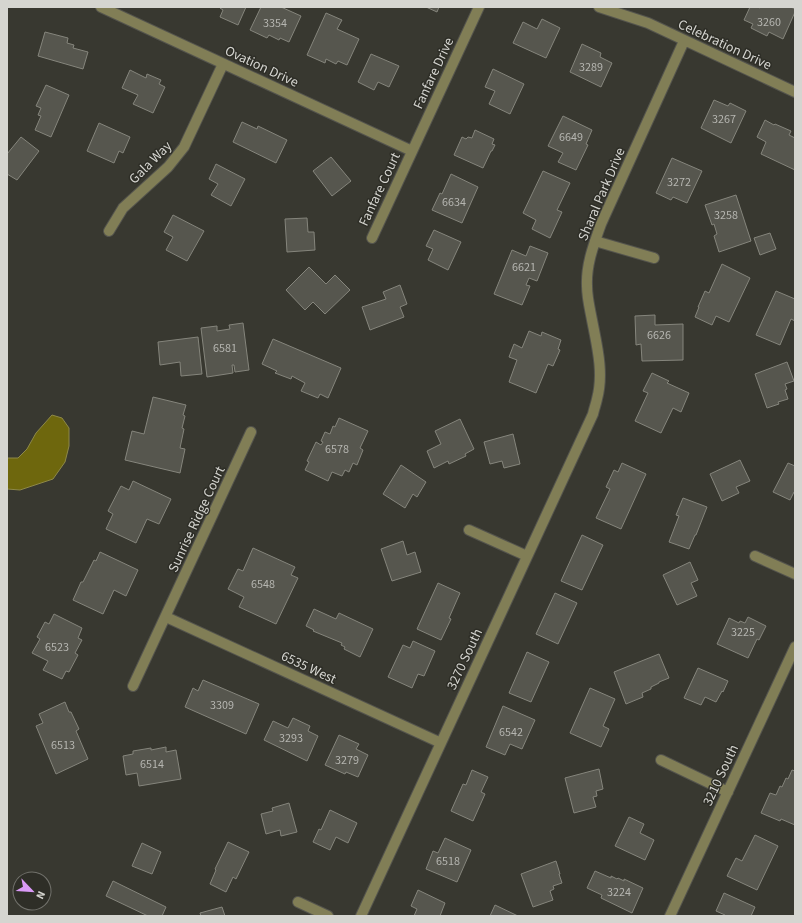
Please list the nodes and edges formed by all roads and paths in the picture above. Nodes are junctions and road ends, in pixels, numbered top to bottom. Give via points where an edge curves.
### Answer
1 (101, 7) edge
2 (479, 7) edge
3 (598, 7) edge
4 (684, 41) junction
5 (223, 64) junction
6 (795, 92) edge
7 (412, 151) junction
8 (109, 231) dead end
9 (372, 238) dead end
10 (595, 241) junction
11 (654, 258) dead end
12 (593, 414) joint
13 (252, 432) dead end
14 (469, 530) dead end
15 (527, 556) junction
16 (755, 556) dead end
17 (795, 574) edge
18 (166, 617) junction
19 (795, 647) edge
20 (134, 686) dead end
21 (441, 743) junction
22 (661, 760) dead end
23 (728, 792) junction
24 (298, 902) dead end
25 (328, 916) edge
26 (361, 916) edge
27 (670, 916) edge

1 - 5 street, Ovation Drive
2 - 7 street, Fanfare Drive
3 - 4 street, Celebration Drive via 648,23
4 - 6 street, Celebration Drive
4 - 10 street, Sharal Park Drive
5 - 7 street, Ovation Drive
5 - 8 street, Gala Way via 184,147 168,167 123,208
7 - 9 street, Fanfare Court
10 - 11 street
10 - 12 street, Sharal Park Drive via 587,275 600,372 598,399
12 - 15 street, 3270 South
13 - 18 street, Sunrise Ridge Court
14 - 15 street
15 - 21 street, 3270 South
16 - 17 street
18 - 20 street, Sunrise Ridge Court
18 - 21 street, 6535 West
19 - 23 street, 3210 South
21 - 26 street, 3270 South
22 - 23 street
23 - 27 street, 3210 South
24 - 25 street

